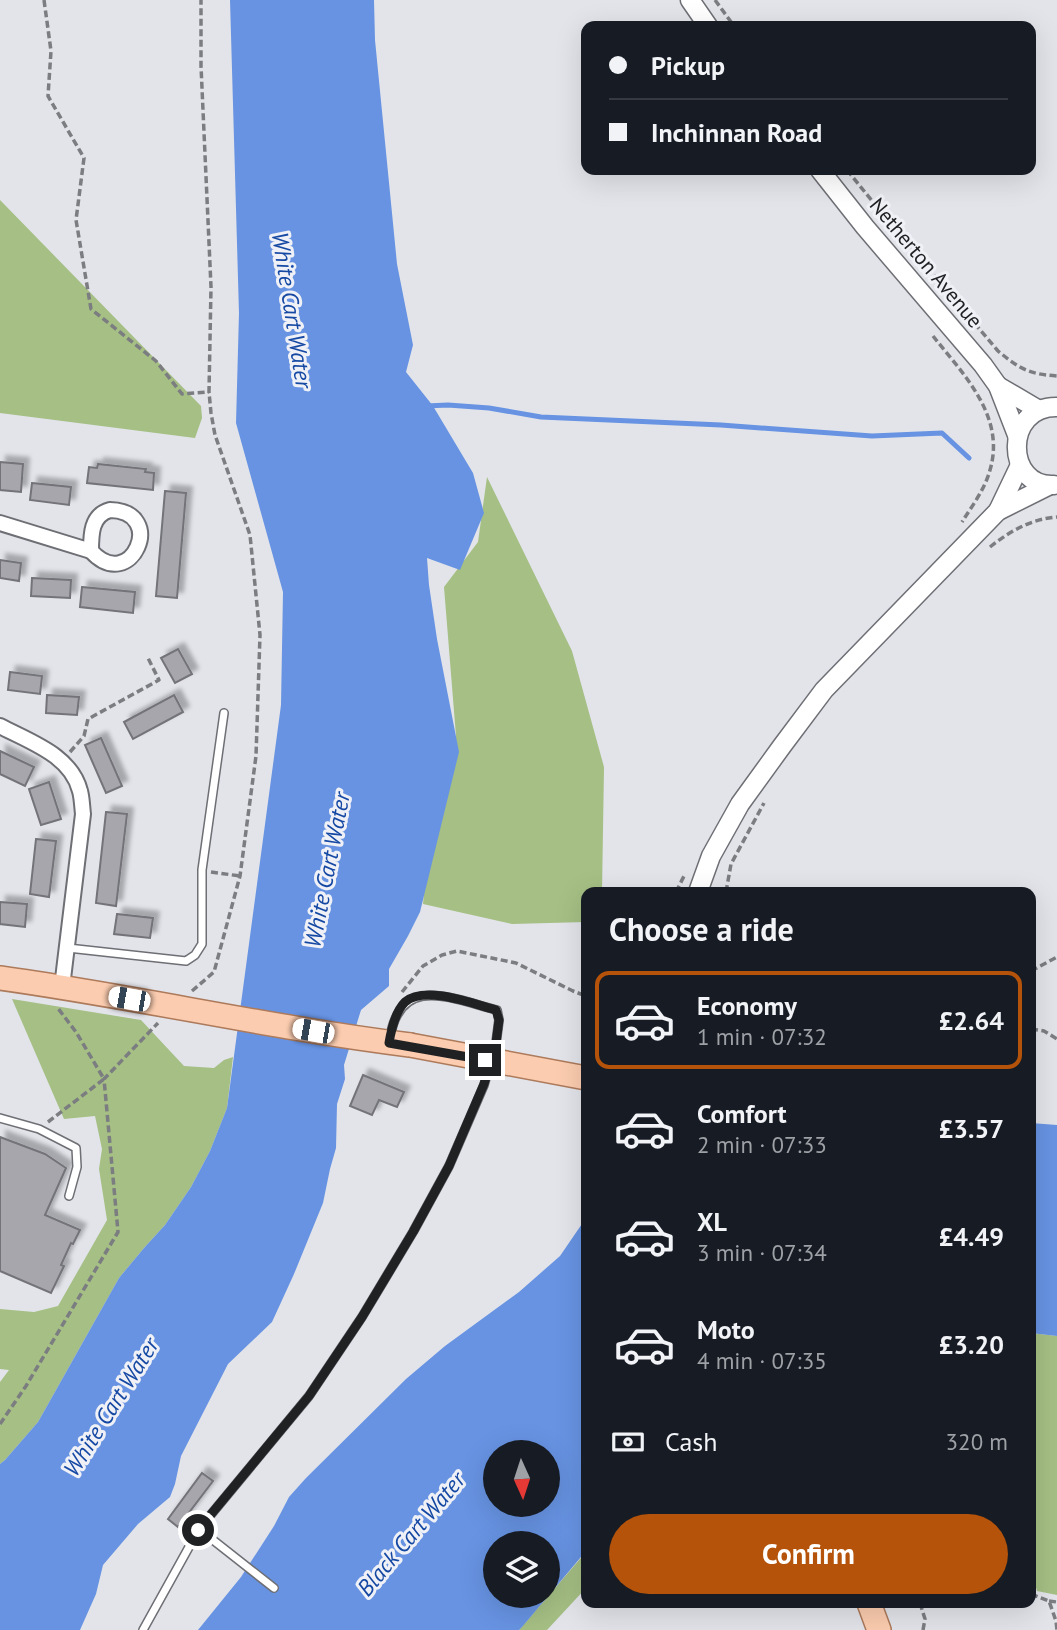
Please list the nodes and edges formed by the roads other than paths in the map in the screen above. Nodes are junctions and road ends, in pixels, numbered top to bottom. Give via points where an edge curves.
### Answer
1 (690, 0) edge
2 (705, 21) edge
3 (824, 175) edge
4 (998, 386) junction
5 (1048, 409) edge
6 (1017, 435) junction
7 (1020, 465) junction
8 (1052, 485) edge
9 (998, 511) junction
10 (0, 523) edge
11 (92, 551) dead end
12 (224, 713) dead end
13 (0, 726) edge
14 (700, 887) edge
15 (68, 948) junction
16 (0, 978) edge
17 (62, 987) junction
18 (389, 1043) junction
19 (581, 1077) edge
20 (0, 1118) edge
21 (68, 1196) dead end
22 (198, 1530) junction
23 (274, 1588) dead end
24 (871, 1608) edge
25 (143, 1630) edge
26 (878, 1630) edge

1 - 2 street
3 - 4 street, Netherton Avenue
4 - 5 street, Netherton Avenue
4 - 6 street, Netherton Avenue
5 - 6 street via 1030,416
6 - 7 street, Netherton Avenue
7 - 8 street via 1037,482
7 - 9 street
8 - 9 street
9 - 14 street via 824,690 740,804
10 - 11 street
12 - 15 lane via 202,870 202,944 195,955 186,961
13 - 15 street via 62,761 80,791 83,814
15 - 17 street
16 - 17 main road
17 - 18 main road
18 - 19 main road, bridge
18 - 22 lane via 405,1002 418,996 438,995 496,1010 499,1020 484,1084 449,1166 413,1232 309,1396
20 - 21 lane via 39,1129 76,1148 77,1167
22 - 23 lane
22 - 25 lane
24 - 26 main road

